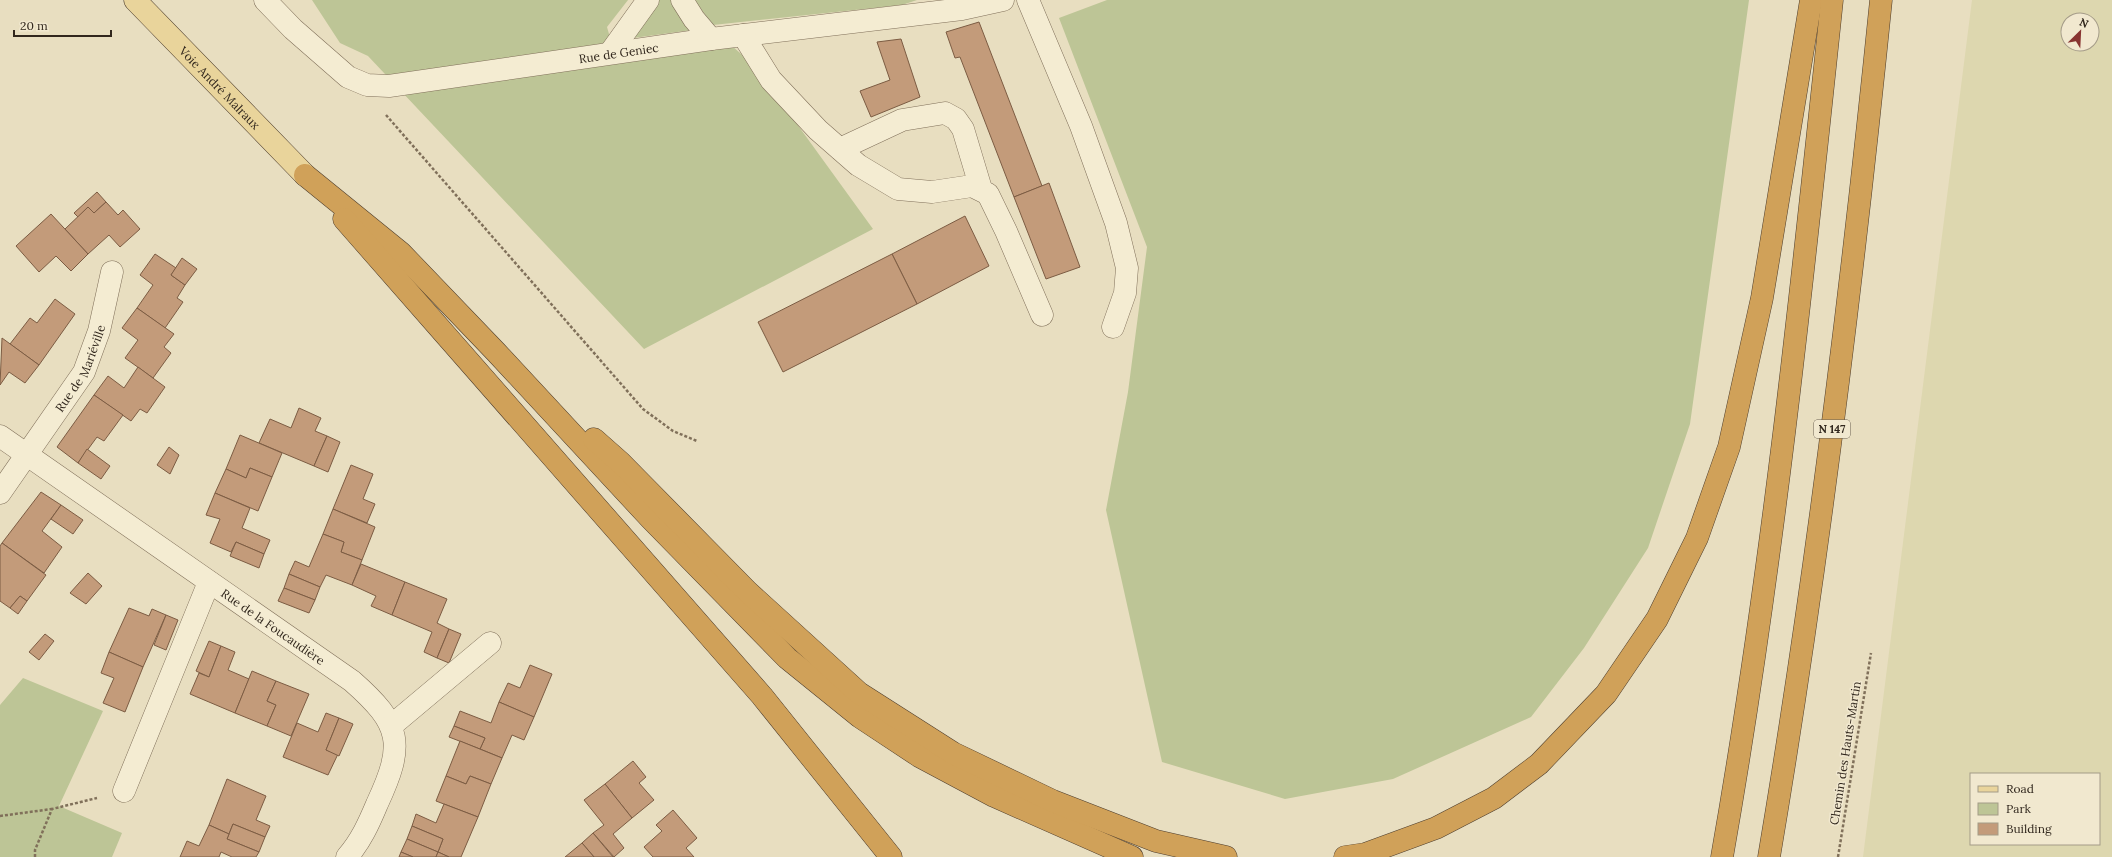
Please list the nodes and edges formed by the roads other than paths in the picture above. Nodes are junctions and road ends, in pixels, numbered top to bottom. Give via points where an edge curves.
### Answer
1 (135, 0) edge
2 (265, 0) edge
3 (648, 0) edge
4 (682, 0) edge
5 (1004, 0) edge
6 (1028, 0) edge
7 (1811, 0) edge
8 (1832, 0) edge
9 (1881, 0) edge
10 (743, 35) junction
11 (712, 39) junction
12 (610, 54) junction
13 (840, 149) junction
14 (305, 175) junction
15 (981, 189) junction
16 (112, 272) dead end
17 (1042, 315) dead end
18 (1113, 327) dead end
19 (496, 352) junction
20 (0, 436) edge
21 (27, 456) junction
22 (0, 493) edge
23 (208, 582) junction
24 (490, 643) dead end
25 (390, 726) junction
26 (124, 791) road end
27 (347, 857) edge
28 (891, 857) edge
29 (1132, 857) edge
30 (1226, 857) edge
31 (1345, 857) edge
32 (1722, 857) edge
33 (1769, 857) edge

1 - 14 main road, Voie André Malraux
2 - 12 street, Rue de Geniec via 336,68 361,83 389,86
3 - 12 street
4 - 11 street via 694,19
5 - 10 street, Rue de Geniec via 962,9
6 - 18 street via 1081,126 1116,223 1127,268 1125,293
7 - 31 highway via 1762,298 1729,447 1697,538 1657,619 1606,694 1539,764 1494,798 1436,828 1365,854
8 - 32 highway via 1798,332 1746,722
9 - 33 highway, N 147 via 1827,478
10 - 11 street, Rue de Geniec
10 - 13 street via 771,80 818,130
11 - 12 street, Rue de Geniec
13 - 15 street via 858,165 898,189 932,192 972,186
13 - 15 street via 902,120 944,113 956,119 963,129
14 - 19 highway via 401,253
14 - 28 highway via 762,696
15 - 17 street via 988,194 1006,231
16 - 21 street, Rue de Mariéville via 99,331 84,372
19 - 29 highway via 650,518 787,658 860,717 919,756 994,796
19 - 30 highway via 620,462 748,592 859,693 953,753 1053,801 1156,841
20 - 21 street
21 - 22 street, Rue de Mariéville
21 - 23 street, Rue de la Foucaudière
23 - 25 street, Rue de la Foucaudière via 352,681 383,711
23 - 26 street
24 - 25 street
25 - 27 street, Rue de la Foucaudière via 395,749 388,780 360,842

